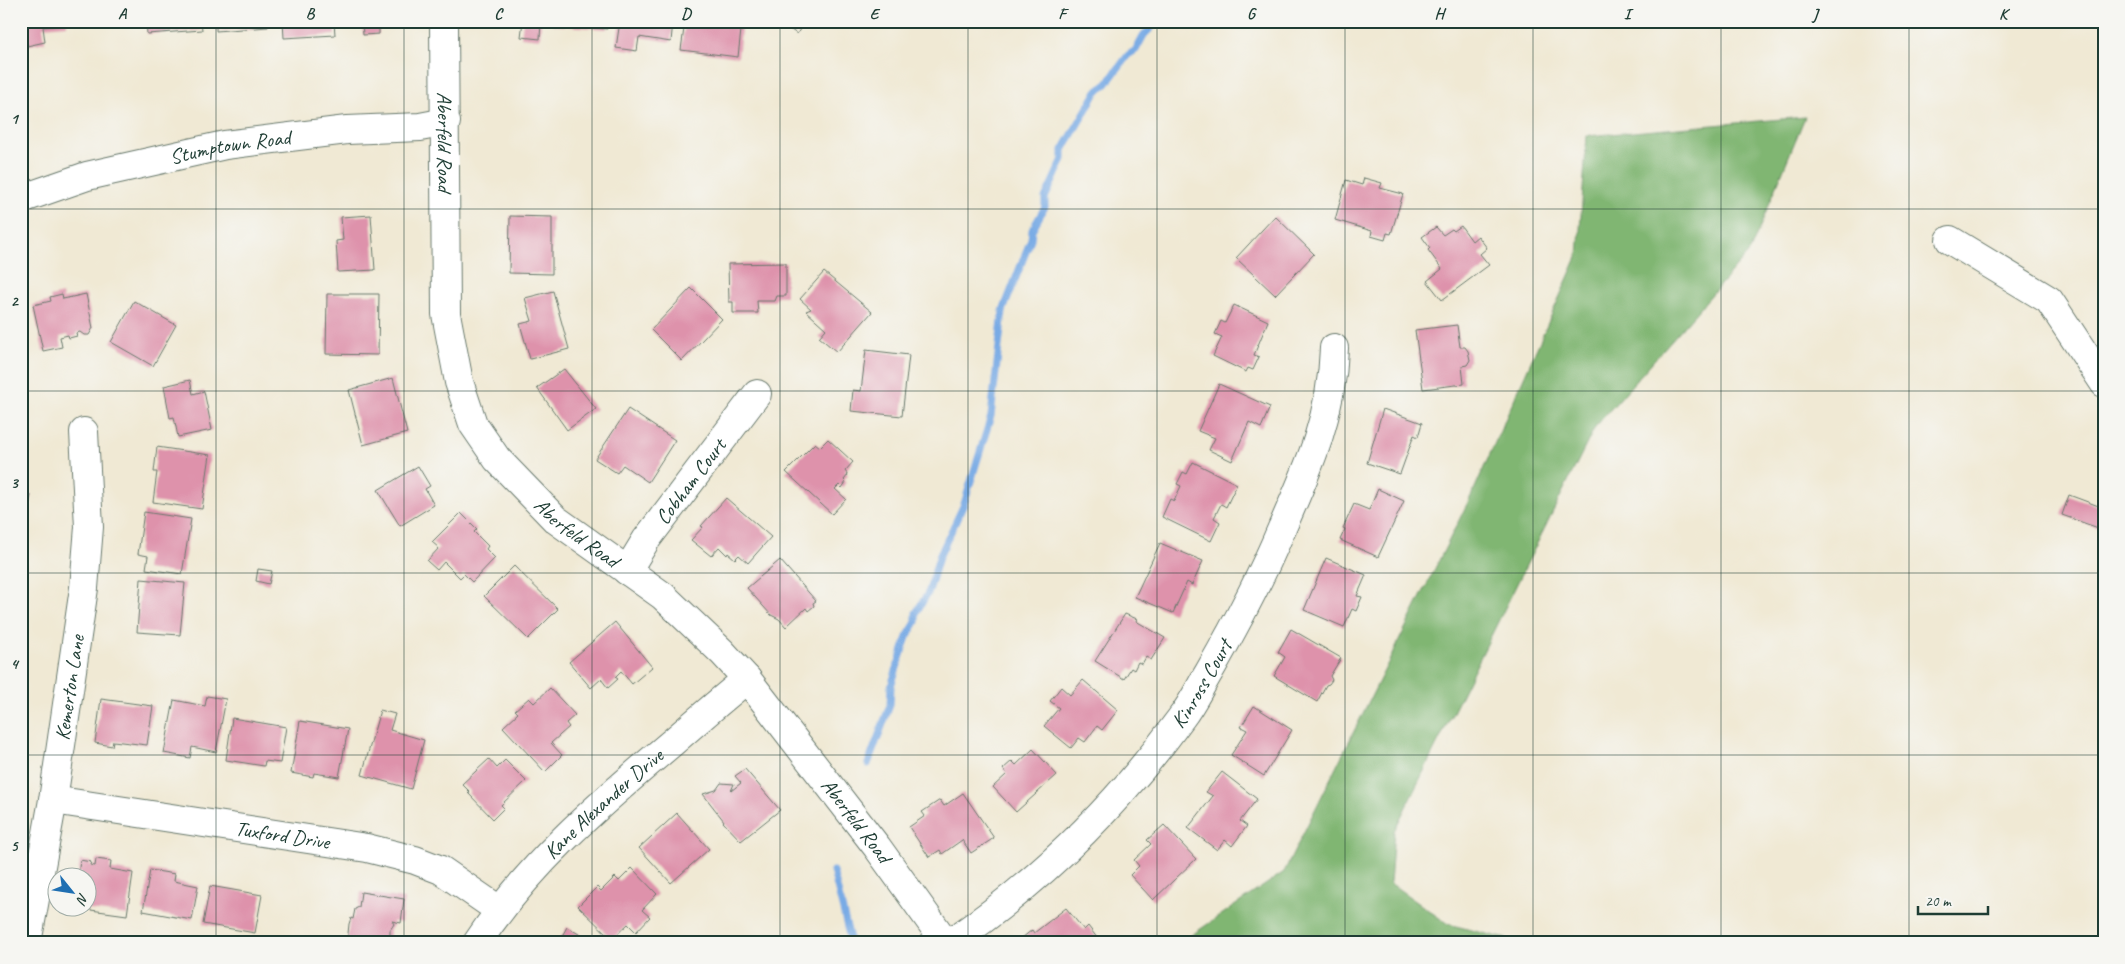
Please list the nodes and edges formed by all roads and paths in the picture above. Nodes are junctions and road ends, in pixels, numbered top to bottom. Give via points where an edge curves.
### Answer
1 (444, 21) edge
2 (446, 122) junction
3 (21, 199) edge
4 (1950, 240) dead end
5 (1334, 348) dead end
6 (2104, 383) edge
7 (757, 394) dead end
8 (84, 432) dead end
9 (627, 571) junction
10 (746, 679) junction
11 (53, 800) junction
12 (499, 910) junction
13 (27, 943) edge
14 (477, 943) edge
15 (946, 943) edge
16 (950, 943) edge

1 - 2 street, Aberfeld Road
2 - 3 street, Stumptown Road via 225,145 87,176
2 - 9 street, Aberfeld Road via 446,314 459,382 473,424 497,459 556,519
4 - 6 street via 2049,300
5 - 16 street, Kinross Court via 1321,434 1303,482 1260,580 1182,716 1114,801 1045,871
7 - 9 street, Cobham Court via 646,540
8 - 11 street, Kemerton Lane via 89,527 84,588
9 - 10 street, Aberfeld Road via 689,619
10 - 12 street, Kane Alexander Drive via 598,805
10 - 15 street, Aberfeld Road via 877,846
11 - 12 street, Tuxford Drive via 367,848 441,870
11 - 13 street, Kemerton Lane
12 - 14 street, Kane Alexander Drive

